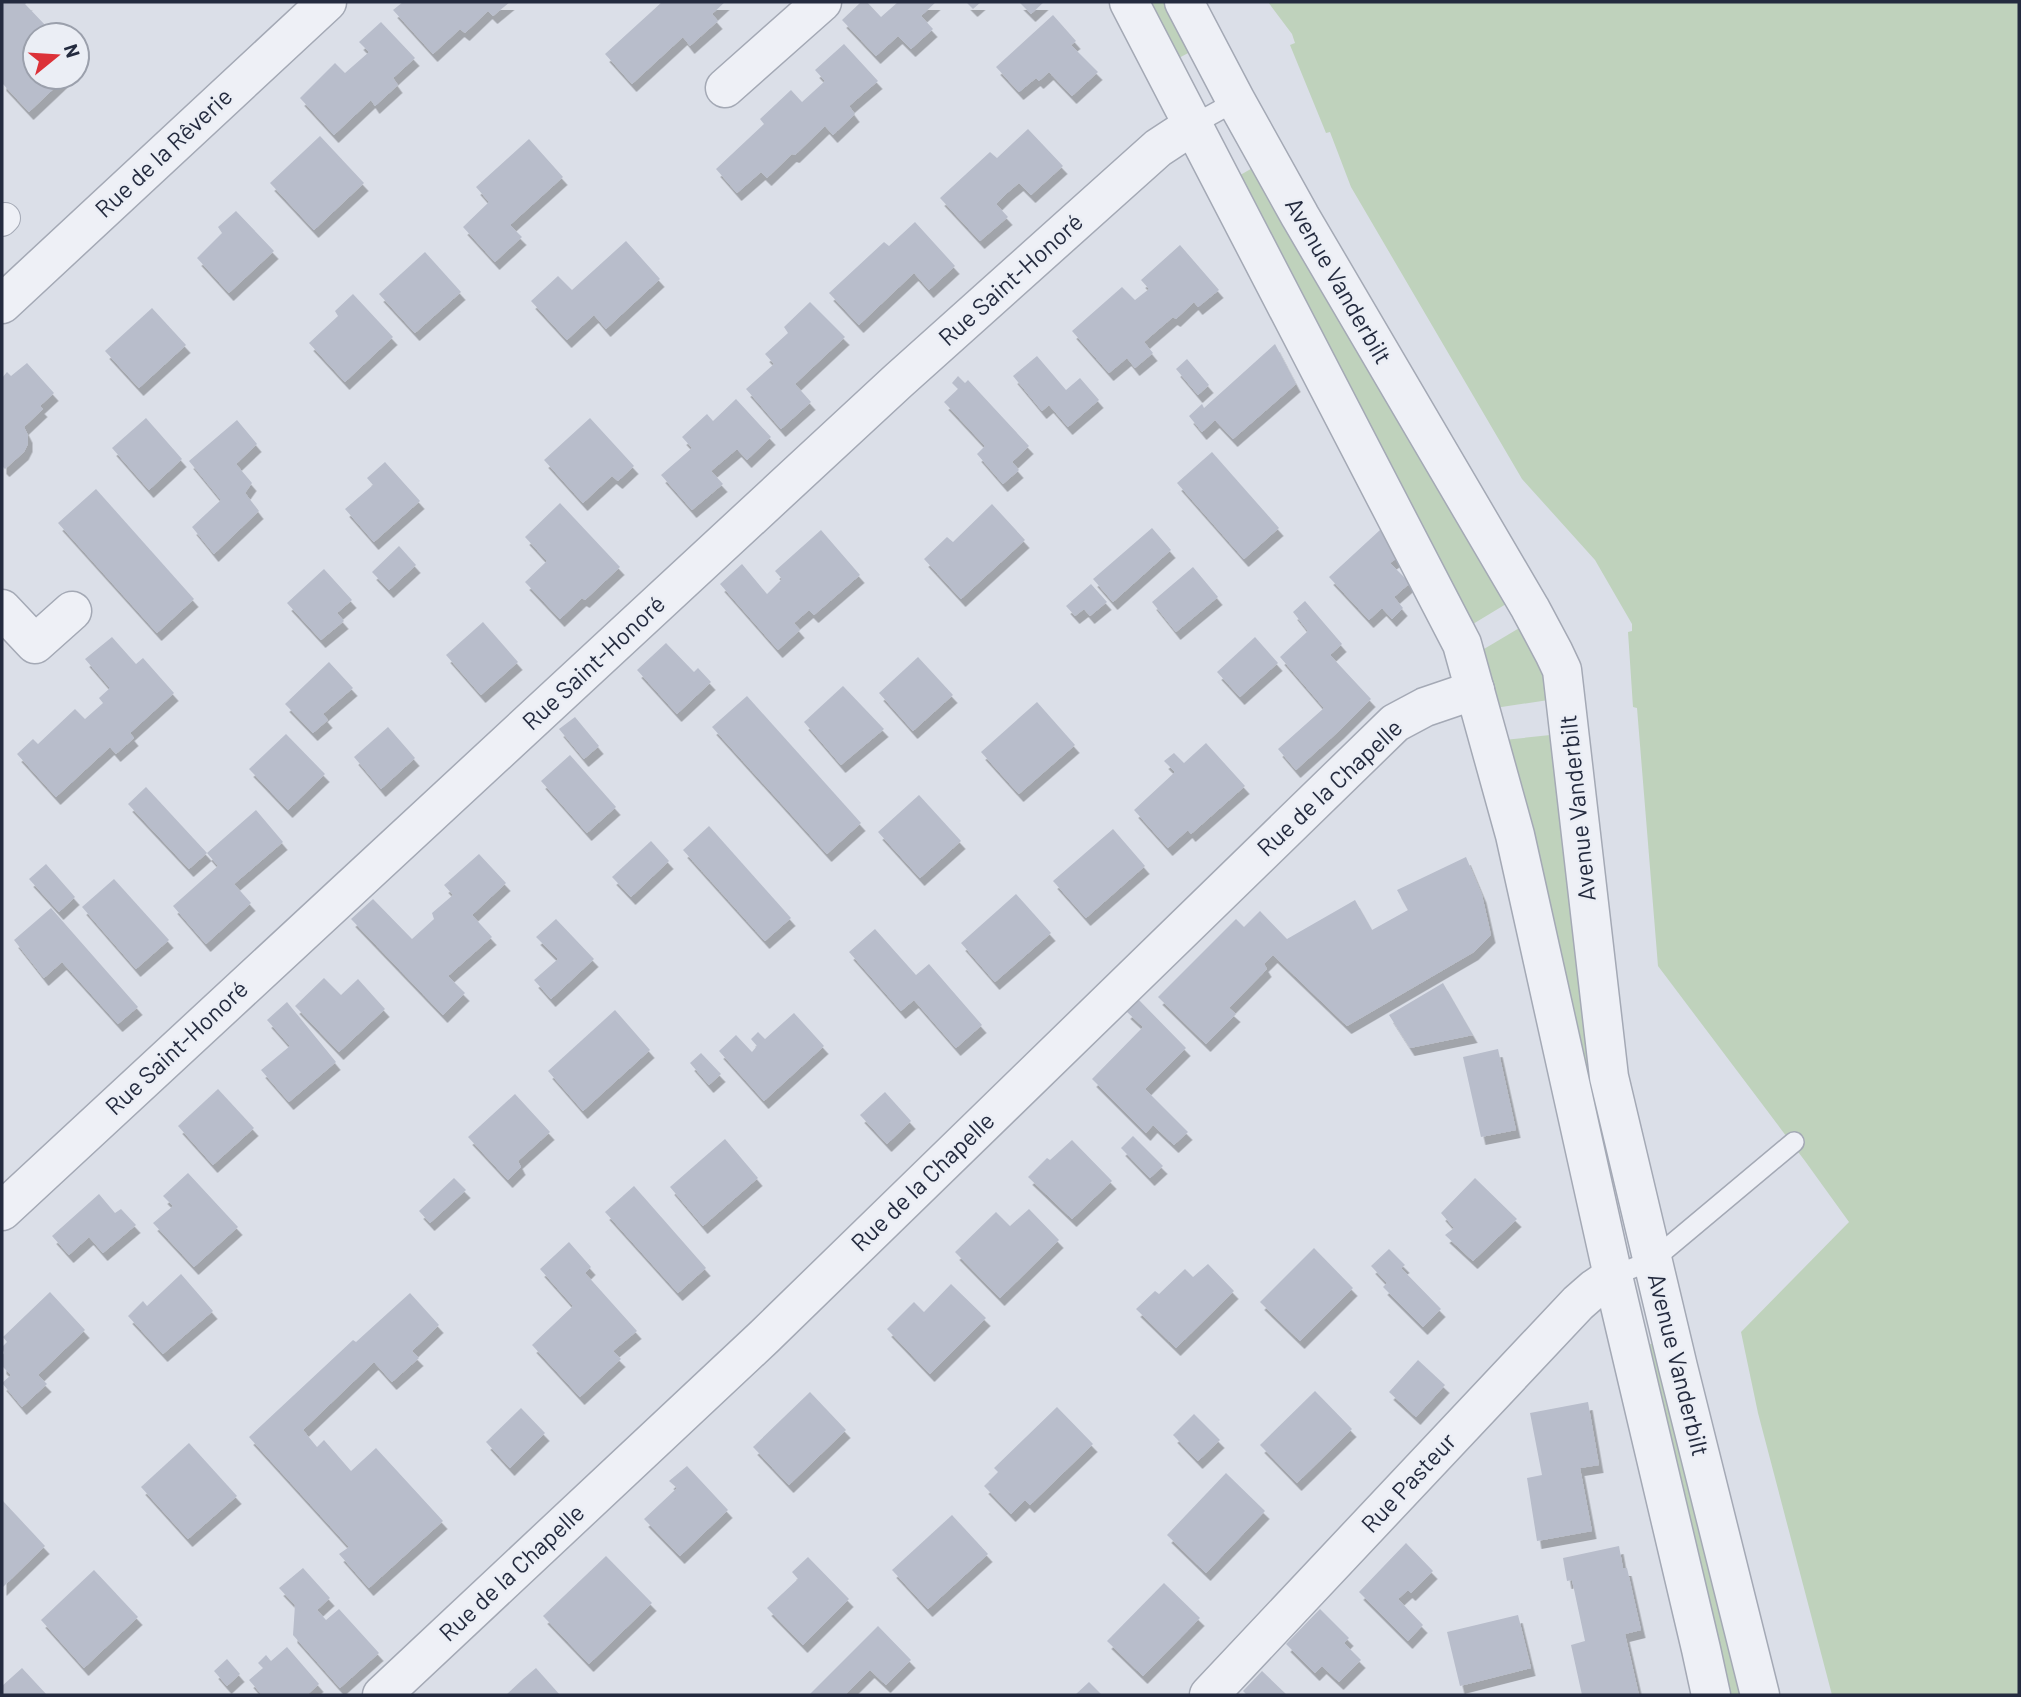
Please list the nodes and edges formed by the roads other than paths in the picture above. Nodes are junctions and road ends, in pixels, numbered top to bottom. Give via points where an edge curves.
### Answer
1 (327, 2) edge
2 (822, 2) edge
3 (1129, 2) edge
4 (1184, 2) edge
5 (725, 88) dead end
6 (1236, 101) junction
7 (1193, 125) junction
8 (2, 304) edge
9 (2, 608) edge
10 (72, 611) dead end
11 (1475, 690) junction
12 (1794, 1142) dead end
13 (2, 1211) edge
14 (1653, 1260) junction
15 (1613, 1276) junction
16 (382, 1695) edge
17 (1209, 1695) edge
18 (1711, 1695) edge
19 (1760, 1695) edge

1 - 8 street, Rue de la Rêverie
2 - 5 street
3 - 7 street, Avenue Vanderbilt
4 - 6 street, Avenue Vanderbilt
6 - 7 lane
6 - 14 street, Avenue Vanderbilt via 1562,670 1609,1077
7 - 11 street, Avenue Vanderbilt via 1462,644
7 - 13 street, Rue Saint-Honoré via 1158,148 898,381
9 - 10 street via 35,644
11 - 15 street, Avenue Vanderbilt via 1515,835
11 - 16 street, Rue de la Chapelle via 1395,723 764,1337
12 - 14 lane
14 - 15 lane
14 - 19 street, Avenue Vanderbilt
15 - 17 street, Rue Pasteur via 1578,1303
15 - 18 street, Avenue Vanderbilt

